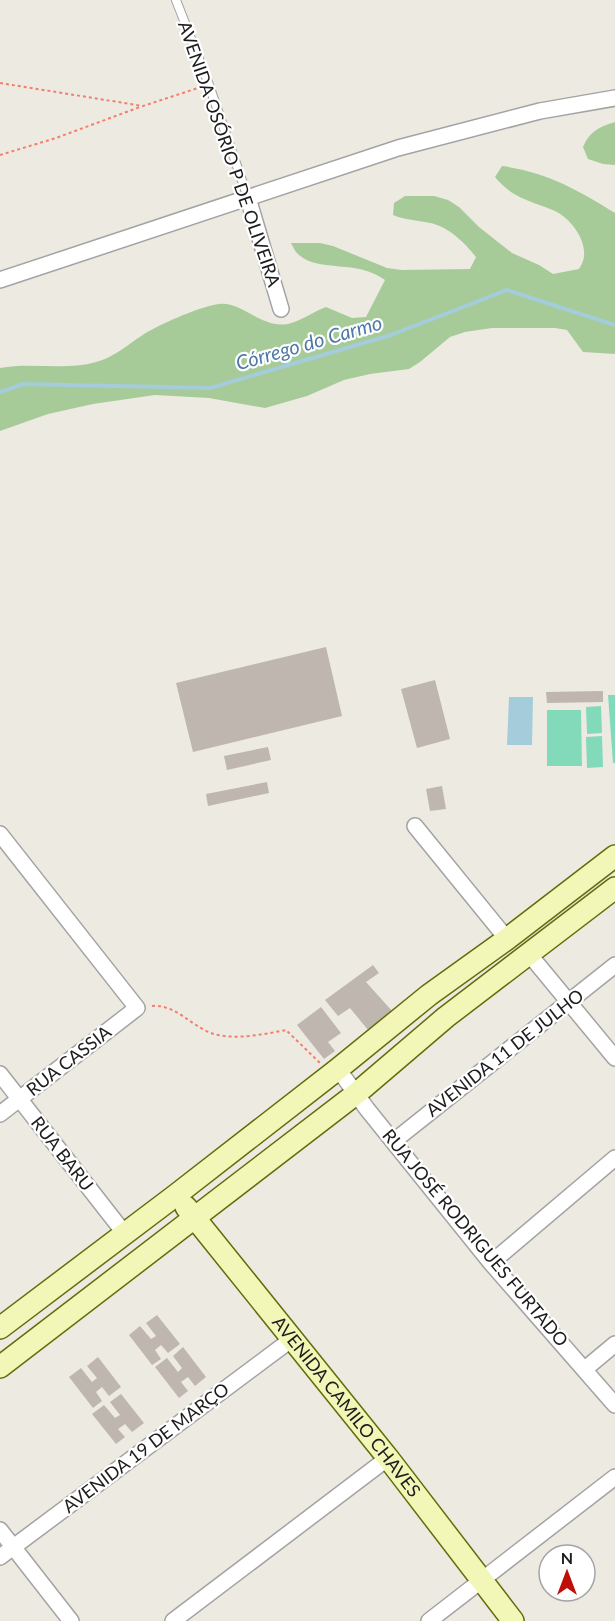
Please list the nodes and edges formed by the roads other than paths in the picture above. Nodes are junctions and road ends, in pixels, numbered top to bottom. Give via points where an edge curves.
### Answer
1 (176, 0) edge
2 (615, 98) edge
3 (248, 198) junction
4 (0, 280) edge
5 (281, 309) dead end
6 (415, 826) dead end
7 (0, 834) edge
8 (615, 856) edge
9 (615, 888) edge
10 (507, 939) junction
11 (530, 954) junction
12 (615, 965) edge
13 (429, 995) junction
14 (568, 1003) junction
15 (446, 1017) junction
16 (615, 1058) edge
17 (334, 1068) junction
18 (0, 1074) edge
19 (357, 1093) junction
20 (19, 1099) junction
21 (0, 1114) edge
22 (394, 1141) junction
23 (615, 1158) edge
24 (176, 1195) junction
25 (194, 1217) junction
26 (124, 1234) junction
27 (491, 1263) junction
28 (0, 1328) edge
29 (292, 1339) junction
30 (615, 1344) edge
31 (0, 1367) edge
32 (585, 1370) junction
33 (615, 1405) edge
34 (388, 1458) junction
35 (615, 1477) edge
36 (0, 1530) edge
37 (13, 1547) junction
38 (0, 1557) edge
39 (482, 1580) junction
40 (71, 1621) edge
41 (173, 1621) edge
42 (429, 1621) edge
43 (513, 1621) edge

1 - 3 lane, AVENIDA OSÓRIO P DE OLIVEIRA
2 - 3 street via 540,111 398,148
3 - 4 street
3 - 5 street, AVENIDA OSÓRIO P DE OLIVEIRA
6 - 10 street
7 - 20 street, RUA CASSIA via 137,1008
8 - 10 main road
9 - 11 main road
10 - 13 main road
11 - 14 street
11 - 15 main road
12 - 14 street, AVENIDA 11 DE JULHO
13 - 15 main road
13 - 17 main road
14 - 16 street
14 - 22 street, AVENIDA 11 DE JULHO
15 - 19 main road
17 - 19 street, RUA JOSÉ RODRIGUES FURTADO
17 - 24 main road
18 - 20 street, RUA BARU
19 - 22 street, RUA JOSÉ RODRIGUES FURTADO
19 - 25 main road
20 - 21 street, RUA CASSIA
20 - 26 street, RUA BARU
22 - 27 street, RUA JOSÉ RODRIGUES FURTADO
23 - 27 street
24 - 25 main road, AVENIDA CAMILO CHAVES
24 - 26 main road
25 - 29 main road, AVENIDA CAMILO CHAVES
25 - 31 main road
26 - 28 main road
27 - 32 street, RUA JOSÉ RODRIGUES FURTADO
29 - 34 main road, AVENIDA CAMILO CHAVES
29 - 37 street, AVENIDA 19 DE MARÇO
30 - 32 street
32 - 33 street, RUA JOSÉ RODRIGUES FURTADO
34 - 39 main road, AVENIDA CAMILO CHAVES
34 - 41 street
35 - 39 street
36 - 37 street
37 - 38 street, AVENIDA 19 DE MARÇO
37 - 40 street
39 - 42 street
39 - 43 main road, AVENIDA CAMILO CHAVES

